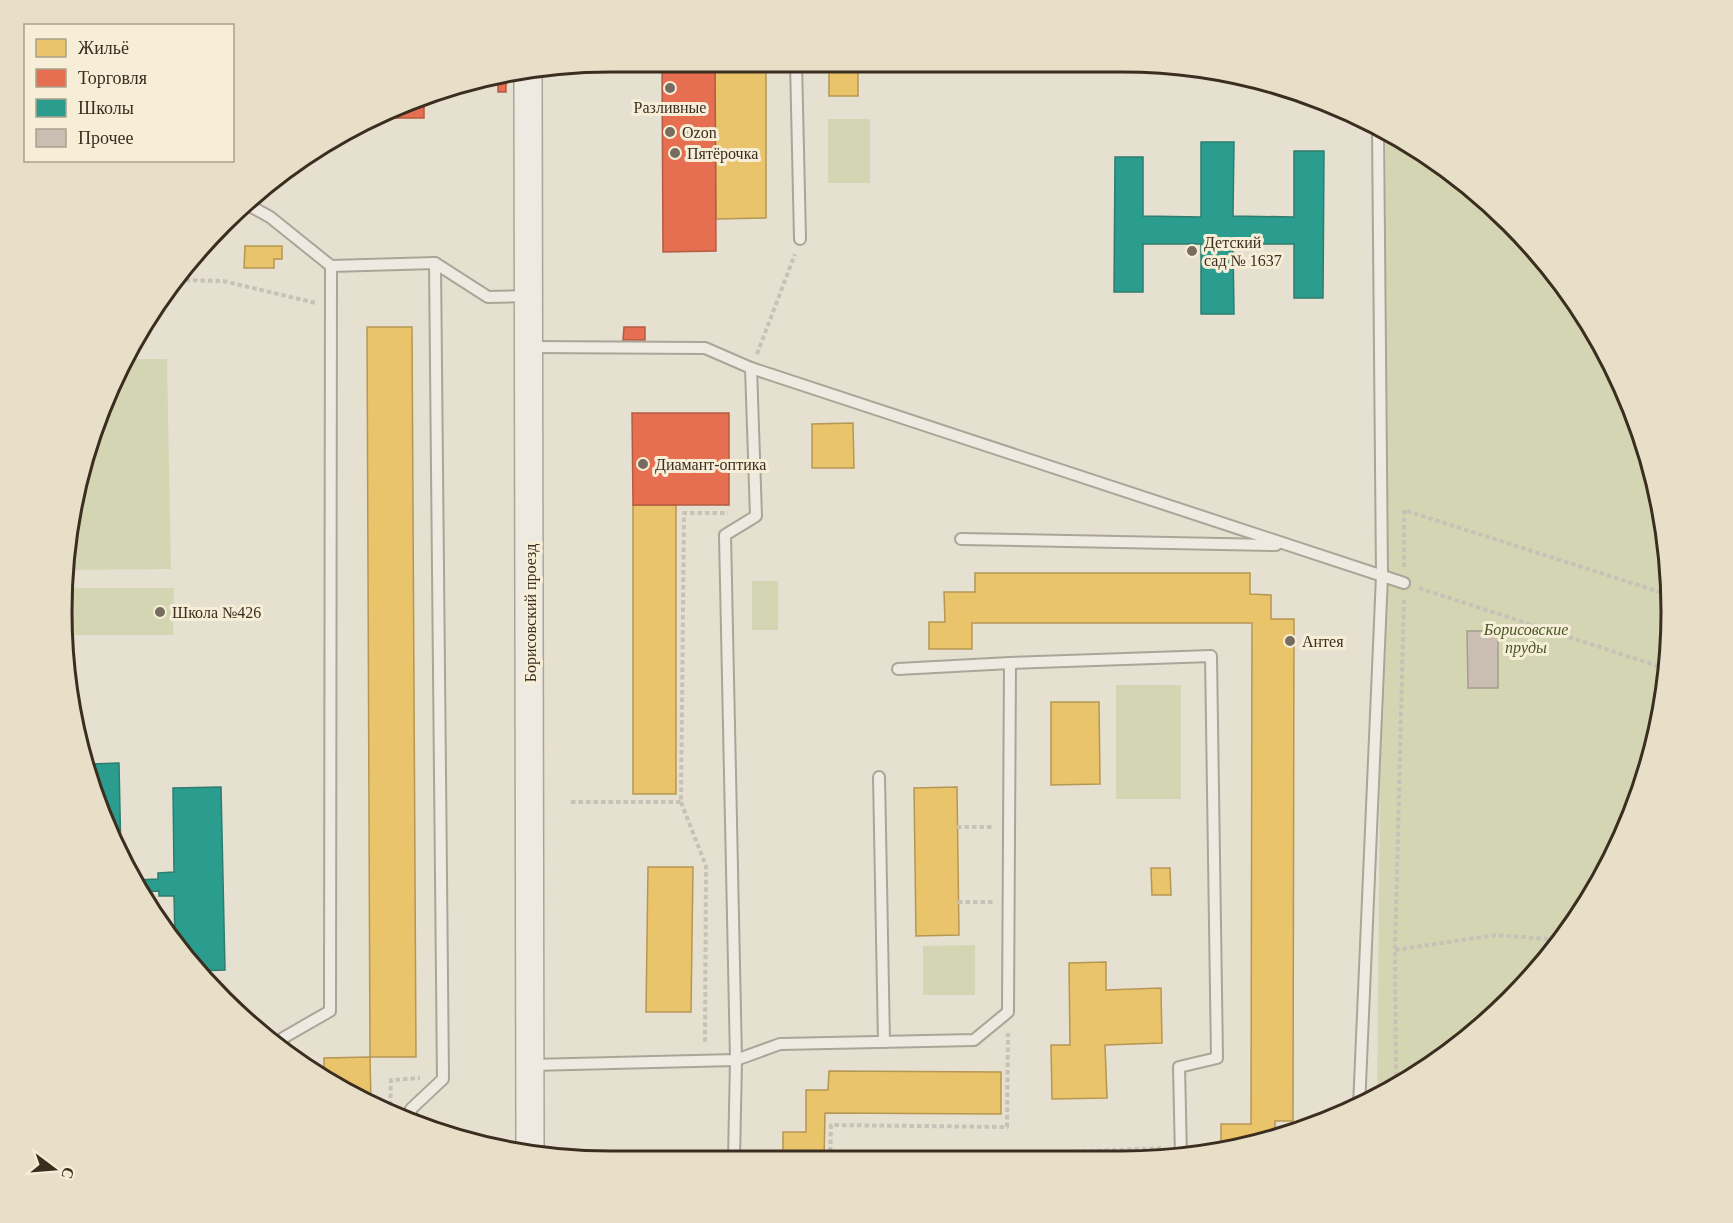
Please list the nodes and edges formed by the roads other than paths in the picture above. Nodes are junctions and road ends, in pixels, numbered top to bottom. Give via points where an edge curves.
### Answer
1 (796, 72) edge
2 (528, 79) edge
3 (1378, 137) edge
4 (254, 208) edge
5 (800, 240) road end
6 (435, 263) junction
7 (331, 266) junction
8 (529, 296) junction
9 (530, 347) junction
10 (751, 368) junction
11 (961, 539) dead end
12 (1288, 545) junction
13 (1382, 576) junction
14 (1404, 583) road end
15 (1010, 663) junction
16 (898, 669) dead end
17 (879, 777) dead end
18 (283, 1040) edge
19 (884, 1042) junction
20 (736, 1060) junction
21 (531, 1065) junction
22 (1360, 1095) edge
23 (411, 1112) edge
24 (530, 1144) edge
25 (1181, 1147) edge
26 (734, 1151) edge

1 - 5 lane
2 - 8 street, Борисовский проезд
3 - 13 lane
4 - 7 lane via 270,216
6 - 7 lane
6 - 8 lane via 488,297
6 - 23 lane via 443,1079
7 - 18 lane via 330,1011
8 - 9 street, Борисовский проезд
9 - 10 lane via 705,348
9 - 21 street, Борисовский проезд
10 - 12 lane
10 - 20 lane via 756,516 725,535
11 - 12 lane
12 - 13 lane
13 - 14 lane
13 - 22 lane
15 - 16 lane
15 - 19 lane via 1008,1012 974,1040
15 - 25 lane via 1210,656 1217,1058 1179,1067
17 - 19 lane
19 - 20 lane via 780,1044
20 - 21 lane
20 - 26 lane
21 - 24 street, Борисовский проезд

